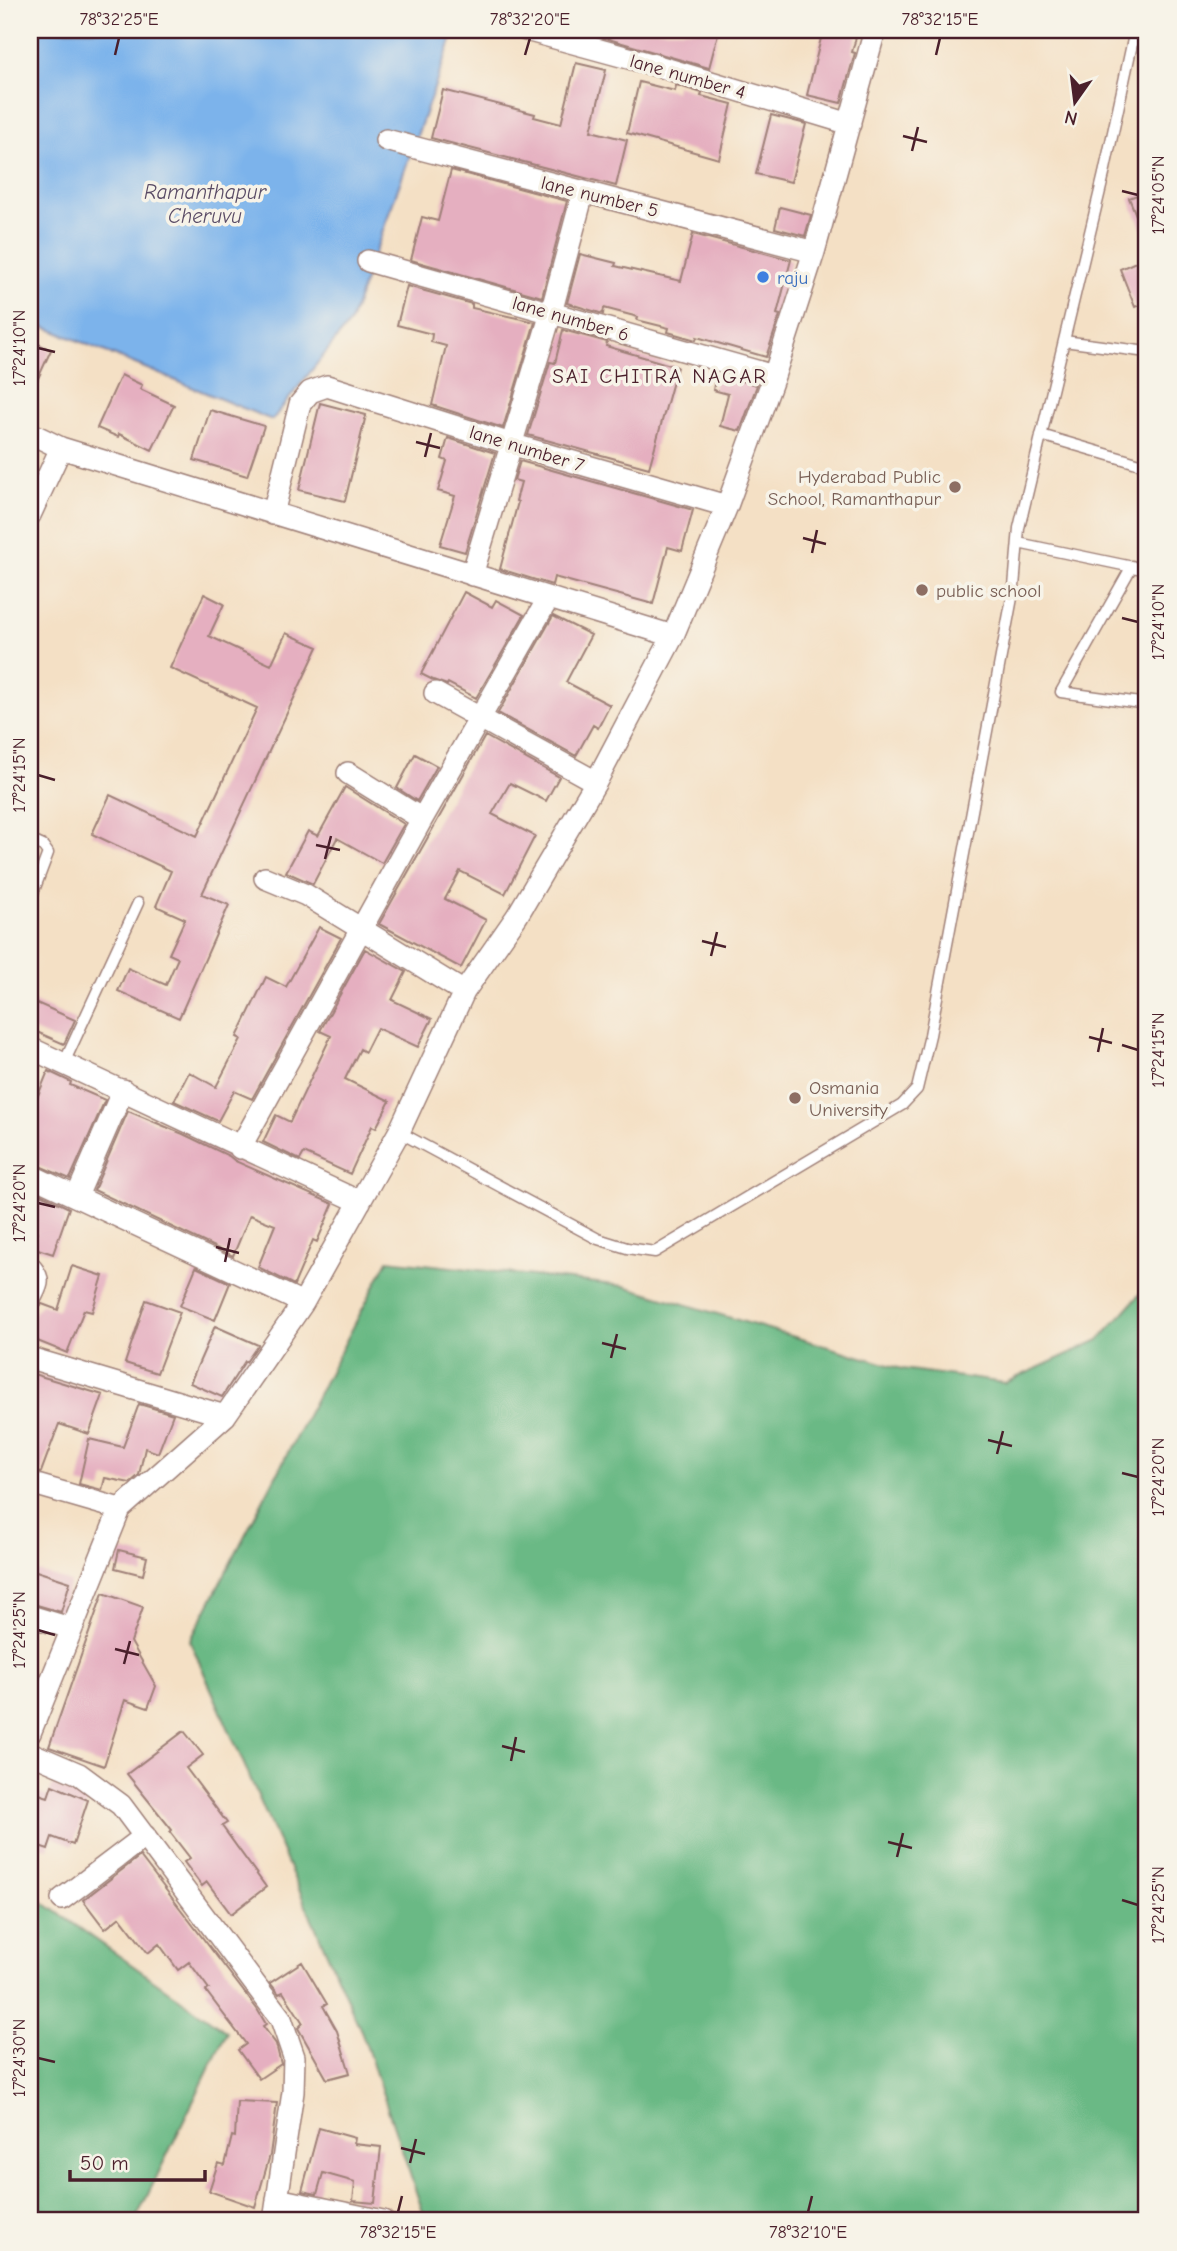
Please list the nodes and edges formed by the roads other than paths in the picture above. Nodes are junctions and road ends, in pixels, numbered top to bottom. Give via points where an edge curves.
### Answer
1 (526, 30) edge
2 (875, 30) edge
3 (1135, 30) edge
4 (850, 124) junction
5 (386, 140) dead end
6 (583, 193) junction
7 (814, 252) junction
8 (368, 261) dead end
9 (551, 313) junction
10 (1064, 341) junction
11 (1147, 352) edge
12 (774, 376) junction
13 (30, 433) edge
14 (1041, 435) junction
15 (511, 444) junction
16 (61, 448) junction
17 (1147, 466) edge
18 (727, 506) junction
19 (273, 514) junction
20 (30, 515) edge
21 (1018, 543) junction
22 (1132, 566) junction
23 (1147, 570) edge
24 (472, 575) junction
25 (548, 599) junction
26 (673, 636) junction
27 (435, 693) dead end
28 (1147, 704) edge
29 (480, 719) junction
30 (348, 773) dead end
31 (596, 782) junction
32 (422, 819) junction
33 (30, 840) edge
34 (265, 878) dead end
35 (30, 901) edge
36 (138, 903) dead end
37 (360, 930) junction
38 (464, 992) junction
39 (30, 1048) edge
40 (64, 1063) junction
41 (123, 1090) junction
42 (399, 1132) junction
43 (240, 1148) junction
44 (30, 1174) edge
45 (77, 1196) junction
46 (360, 1202) junction
47 (30, 1267) edge
48 (30, 1299) edge
49 (303, 1303) junction
50 (30, 1358) edge
51 (225, 1416) junction
52 (30, 1483) edge
53 (120, 1509) junction
54 (30, 1616) edge
55 (70, 1628) junction
56 (30, 1733) edge
57 (30, 1753) edge
58 (145, 1836) junction
59 (62, 1899) dead end
60 (277, 2199) junction
61 (274, 2221) edge
62 (383, 2221) edge

1 - 4 street, lane number 4
2 - 4 street
3 - 10 lane
4 - 7 street
5 - 6 street, lane number 5
6 - 7 street, lane number 5
6 - 9 street
7 - 12 street
8 - 9 street, lane number 6
9 - 12 street, lane number 6
9 - 15 street
10 - 11 lane
10 - 14 lane
12 - 18 street
13 - 16 street
14 - 17 lane
14 - 21 lane
15 - 18 street, lane number 7
15 - 19 street, lane number 7 via 327,386 310,392 300,404
15 - 24 street
16 - 19 street
16 - 20 street
18 - 26 street
19 - 24 street
21 - 22 lane
21 - 42 lane via 1014,587 930,1035 917,1089 902,1105 655,1252 586,1233
22 - 23 lane
22 - 28 lane via 1061,692
24 - 25 street
25 - 26 street
25 - 29 street
26 - 31 street
27 - 29 street
29 - 31 street
29 - 32 street
30 - 32 street
31 - 38 street via 517,916
32 - 37 street
33 - 35 lane via 48,853
34 - 37 street via 306,895
36 - 40 lane
37 - 38 street
37 - 43 street
38 - 42 street
39 - 40 street
40 - 41 street
41 - 43 street
41 - 45 street
42 - 46 street
43 - 46 street
44 - 45 street
45 - 49 street
46 - 49 street
47 - 48 street via 37,1284
49 - 51 street
50 - 51 street
51 - 53 street
52 - 53 street
53 - 55 street
54 - 55 street
55 - 56 street
57 - 58 street via 79,1774 121,1805
58 - 59 street
58 - 60 street via 281,2019 294,2057
60 - 61 street
60 - 62 street

